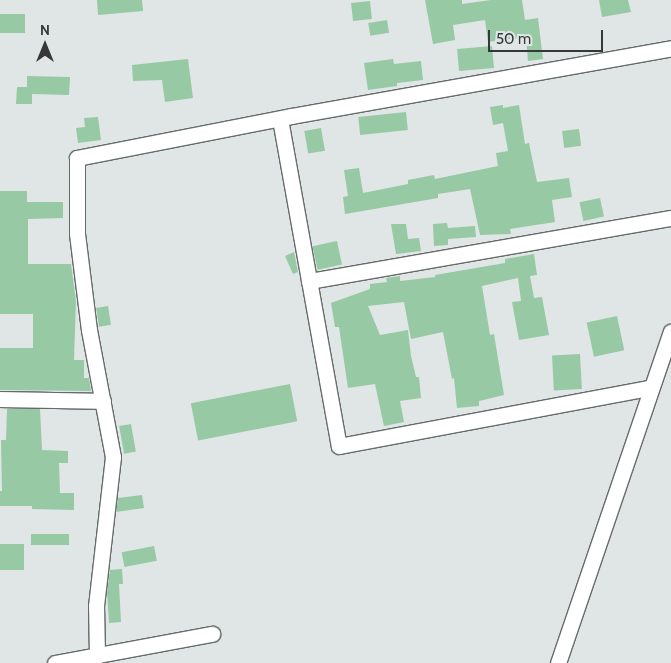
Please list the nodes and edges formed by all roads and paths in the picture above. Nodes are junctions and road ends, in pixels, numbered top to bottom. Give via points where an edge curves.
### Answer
1 (671, 48) edge
2 (280, 119) junction
3 (671, 218) edge
4 (309, 281) junction
5 (671, 332) edge
6 (650, 388) junction
7 (0, 400) edge
8 (103, 401) junction
9 (212, 634) dead end
10 (96, 656) junction
11 (55, 663) edge
12 (558, 663) edge

1 - 2 street
2 - 4 street
2 - 8 street via 77,158 78,233 89,330
3 - 4 street
4 - 6 street via 339,446
5 - 6 street
6 - 12 street
7 - 8 street
8 - 10 street via 114,457 96,606
9 - 10 street
10 - 11 street

